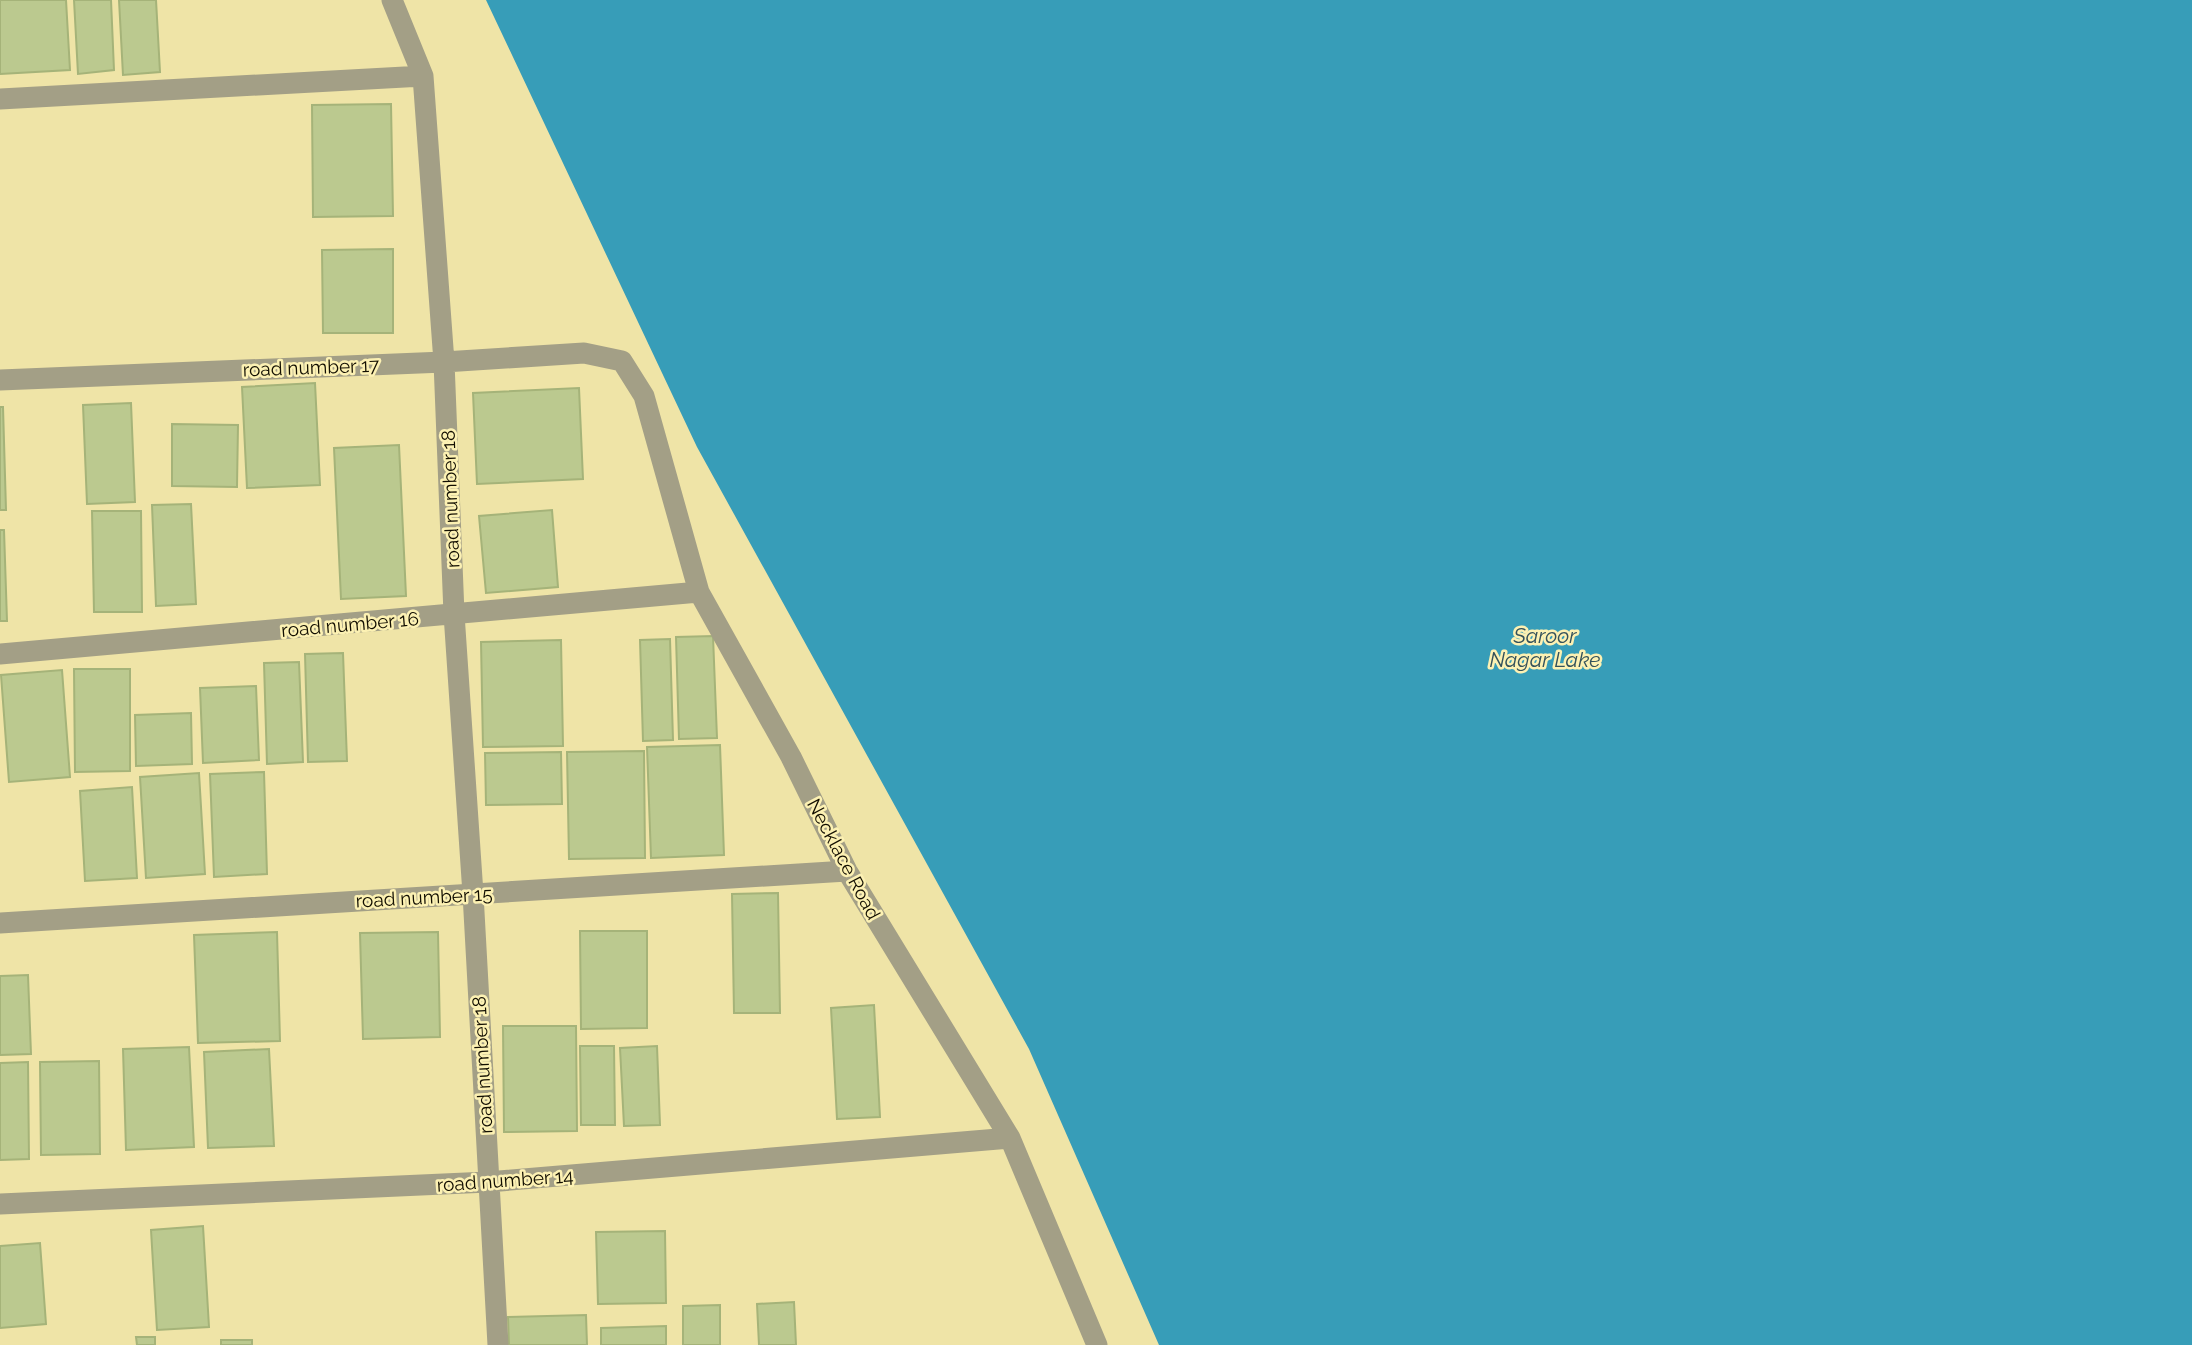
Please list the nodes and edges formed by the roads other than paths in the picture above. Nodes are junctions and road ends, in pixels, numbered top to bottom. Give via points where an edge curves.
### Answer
1 (392, 0) edge
2 (423, 76) junction
3 (0, 99) edge
4 (622, 361) joint
5 (444, 362) junction
6 (0, 380) edge
7 (699, 592) junction
8 (454, 614) junction
9 (0, 654) edge
10 (848, 871) junction
11 (473, 894) junction
12 (0, 923) edge
13 (1010, 1138) junction
14 (488, 1182) junction
15 (0, 1204) edge
16 (498, 1345) edge
17 (1097, 1345) edge

1 - 2 street, road number 18
2 - 3 street
2 - 5 street, road number 18
4 - 5 street, road number 17 via 584,354
4 - 7 street, Necklace Road via 644,396
5 - 6 street, road number 17
5 - 8 street, road number 18
7 - 8 street, road number 16
7 - 10 street, Necklace Road
8 - 9 street, road number 16
8 - 11 street, road number 18
10 - 11 street, road number 15
10 - 13 street, Necklace Road
11 - 12 street, road number 15
11 - 14 street, road number 18
13 - 14 street, road number 14
13 - 17 street, Necklace Road
14 - 15 street, road number 14
14 - 16 street, road number 18

